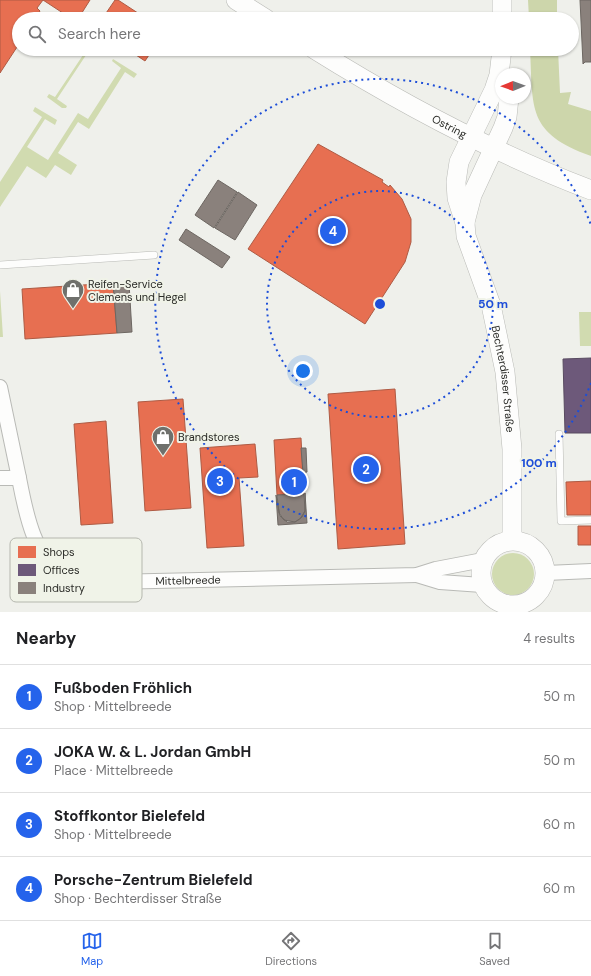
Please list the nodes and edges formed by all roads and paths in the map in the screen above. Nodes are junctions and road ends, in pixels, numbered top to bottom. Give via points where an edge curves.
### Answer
1 (236, 0) edge
2 (502, 0) edge
3 (255, 12) edge
4 (502, 12) edge
5 (326, 56) edge
6 (501, 56) edge
7 (503, 56) edge
8 (506, 68) edge
9 (508, 104) edge
10 (470, 138) junction
11 (493, 149) junction
12 (591, 190) edge
13 (465, 223) junction
14 (154, 255) dead end
15 (0, 265) edge
16 (0, 387) edge
17 (559, 434) dead end
18 (0, 478) edge
19 (19, 478) junction
20 (591, 520) edge
21 (35, 538) edge
22 (512, 540) junction
23 (483, 560) junction
24 (591, 571) edge
25 (546, 573) junction
26 (416, 575) junction
27 (142, 581) edge
28 (482, 585) junction
29 (514, 609) edge

1 - 3 street
2 - 4 street
5 - 10 street, Ostring
6 - 10 street, Bechterdisser Straße via 494,90
7 - 8 street, Bechterdisser Straße
9 - 11 street, Bechterdisser Straße via 507,117
10 - 11 street, Ostring
10 - 13 street, Bechterdisser Straße via 459,162 456,182 457,198
11 - 12 street, Ostring
11 - 13 street, Bechterdisser Straße via 472,195
13 - 22 street, Bechterdisser Straße via 469,246 492,311 505,372 512,449
14 - 15 lane
16 - 19 street, Mittelbreede
17 - 20 lane via 561,521
18 - 19 street
19 - 21 street, Mittelbreede
22 - 23 street via 500,543 490,550
22 - 25 street via 525,542 536,550 543,560
23 - 26 street
23 - 28 street via 480,572
24 - 25 street
25 - 29 street via 543,585 536,596
26 - 27 street, Mittelbreede
26 - 28 street via 440,582
28 - 29 street via 490,596

